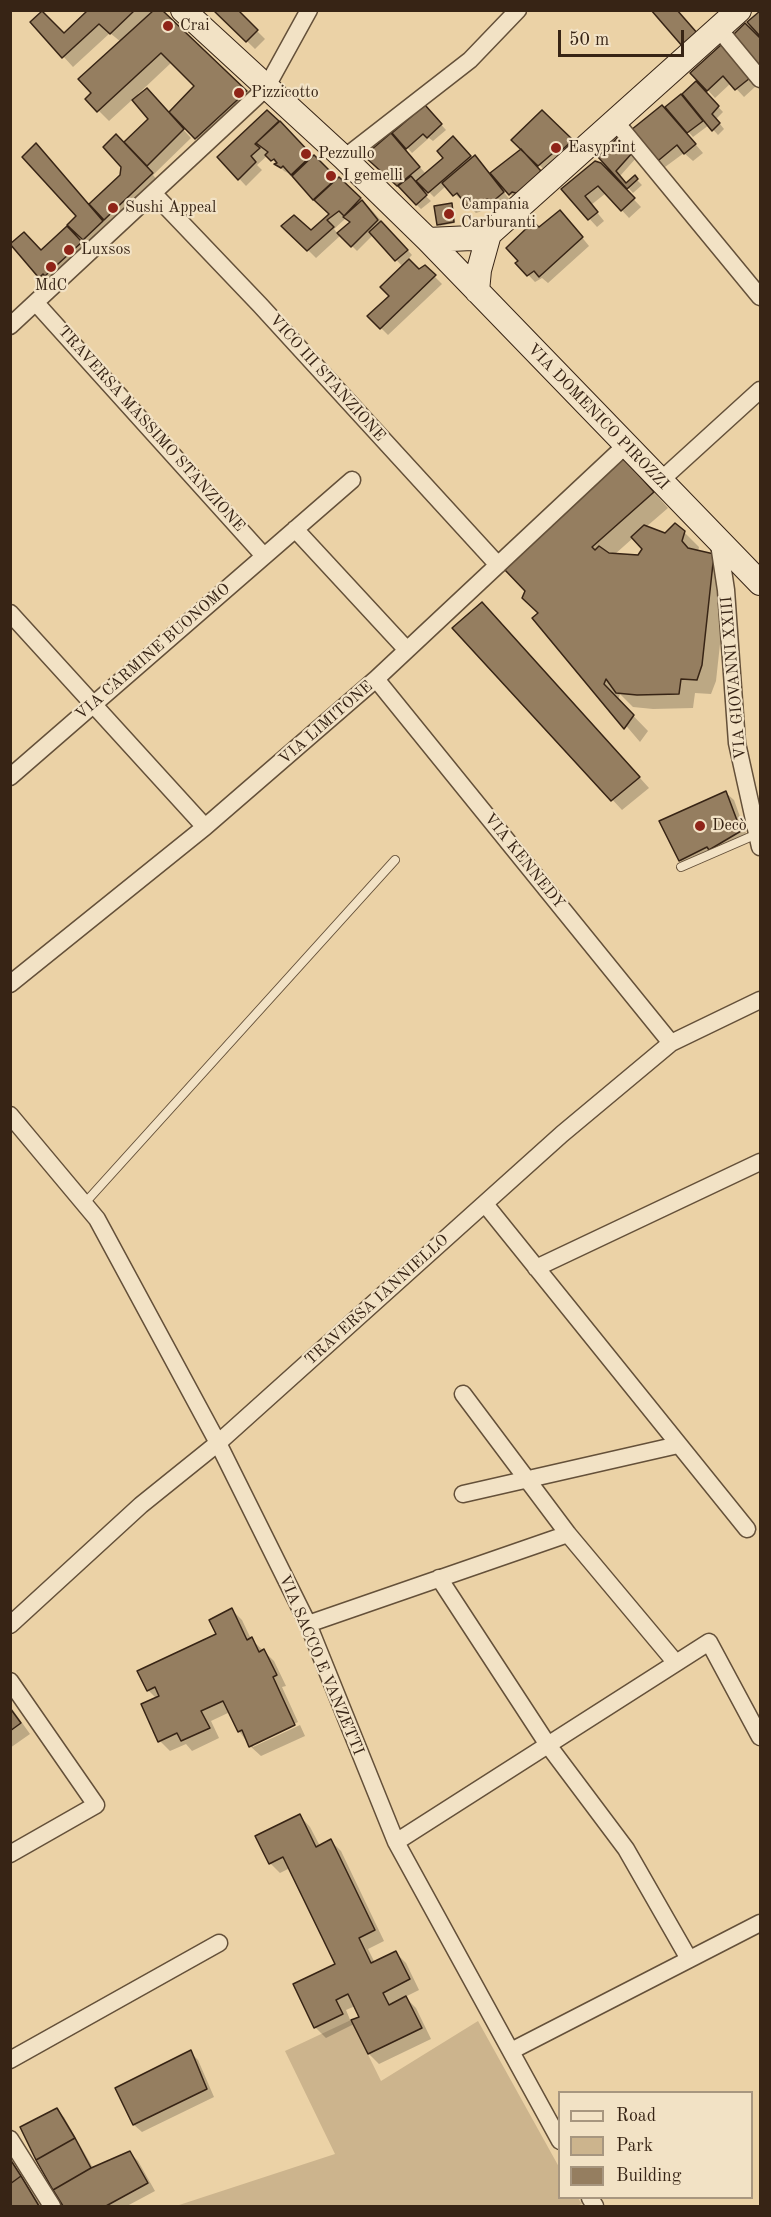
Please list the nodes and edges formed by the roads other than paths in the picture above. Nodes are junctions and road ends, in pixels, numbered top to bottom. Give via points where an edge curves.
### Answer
1 (183, 10) edge
2 (309, 10) edge
3 (518, 10) edge
4 (739, 10) edge
5 (718, 28) junction
6 (760, 79) edge
7 (266, 88) junction
8 (615, 121) junction
9 (344, 158) junction
10 (154, 194) junction
11 (480, 236) junction
12 (428, 240) junction
13 (465, 278) junction
14 (760, 297) edge
15 (36, 303) junction
16 (10, 326) edge
17 (760, 390) edge
18 (626, 445) junction
19 (352, 480) dead end
20 (660, 481) junction
21 (295, 529) junction
22 (720, 544) junction
23 (264, 556) junction
24 (498, 565) junction
25 (760, 583) edge
26 (10, 613) edge
27 (407, 650) junction
28 (376, 679) junction
29 (93, 704) junction
30 (10, 777) edge
31 (206, 827) junction
32 (759, 840) edge
33 (395, 860) dead end
34 (681, 867) dead end
35 (10, 984) edge
36 (760, 1000) edge
37 (671, 1043) junction
38 (10, 1114) edge
39 (760, 1162) edge
40 (84, 1204) junction
41 (485, 1204) junction
42 (536, 1268) junction
43 (463, 1394) dead end
44 (218, 1443) junction
45 (678, 1445) junction
46 (528, 1480) junction
47 (463, 1494) dead end
48 (747, 1529) dead end
49 (568, 1534) junction
50 (439, 1578) junction
51 (308, 1624) junction
52 (10, 1625) edge
53 (676, 1663) junction
54 (10, 1681) edge
55 (760, 1737) edge
56 (548, 1745) junction
57 (396, 1842) junction
58 (10, 1854) edge
59 (760, 1923) edge
60 (219, 1943) dead end
61 (689, 1959) junction
62 (511, 2051) junction
63 (10, 2060) edge
64 (558, 2137) edge
65 (10, 2139) edge
66 (52, 2206) edge

1 - 7 street, VIA DOMENICO PIROZZI
2 - 7 street
3 - 9 street via 470,60
4 - 5 street
5 - 6 street
5 - 8 street
7 - 9 street, VIA DOMENICO PIROZZI
7 - 10 street
8 - 11 street
8 - 14 street
9 - 12 street, VIA DOMENICO PIROZZI
10 - 15 street
10 - 24 street, VICO III STANZIONE
11 - 12 street
11 - 13 street via 483,251
11 - 13 street via 454,252
12 - 13 street, VIA DOMENICO PIROZZI
13 - 18 street, VIA DOMENICO PIROZZI
15 - 16 street
15 - 23 street, TRAVERSA MASSIMO STANZIONE
17 - 20 street
18 - 20 street, VIA DOMENICO PIROZZI
18 - 24 street, VIA LIMITONE
19 - 21 street, VIA CARMINE BUONOMO
20 - 22 street, VIA DOMENICO PIROZZI
21 - 23 street, VIA CARMINE BUONOMO
21 - 27 street
22 - 25 street, VIA DOMENICO PIROZZI
22 - 32 street, VIA GIOVANNI XXIII via 737,743
23 - 29 street, VIA CARMINE BUONOMO
24 - 27 street, VIA LIMITONE
26 - 29 street
27 - 28 street, VIA LIMITONE
28 - 31 street, VIA LIMITONE
28 - 37 street, VIA KENNEDY
29 - 30 street, VIA CARMINE BUONOMO
29 - 31 street
31 - 35 street, VIA LIMITONE
32 - 34 lane
33 - 40 lane
36 - 37 street, TRAVERSA IANNIELLO
37 - 41 street, TRAVERSA IANNIELLO
38 - 40 street, VIA SACCO E VANZETTI
39 - 42 street
40 - 44 street, VIA SACCO E VANZETTI via 97,1219
41 - 42 street
41 - 44 street, TRAVERSA IANNIELLO
42 - 45 street
43 - 46 street
44 - 51 street, VIA SACCO E VANZETTI
44 - 52 street, TRAVERSA IANNIELLO via 141,1505
45 - 46 street
45 - 48 street
46 - 47 street
46 - 49 street
49 - 50 street
49 - 53 street
50 - 51 street
50 - 56 street
51 - 57 street, VIA SACCO E VANZETTI
53 - 55 street via 709,1642
53 - 56 street
54 - 58 street via 96,1805
56 - 57 street
56 - 61 street via 626,1849
57 - 62 street, VIA SACCO E VANZETTI
59 - 61 street
60 - 63 street
61 - 62 street
62 - 64 street, VIA SACCO E VANZETTI
65 - 66 street

